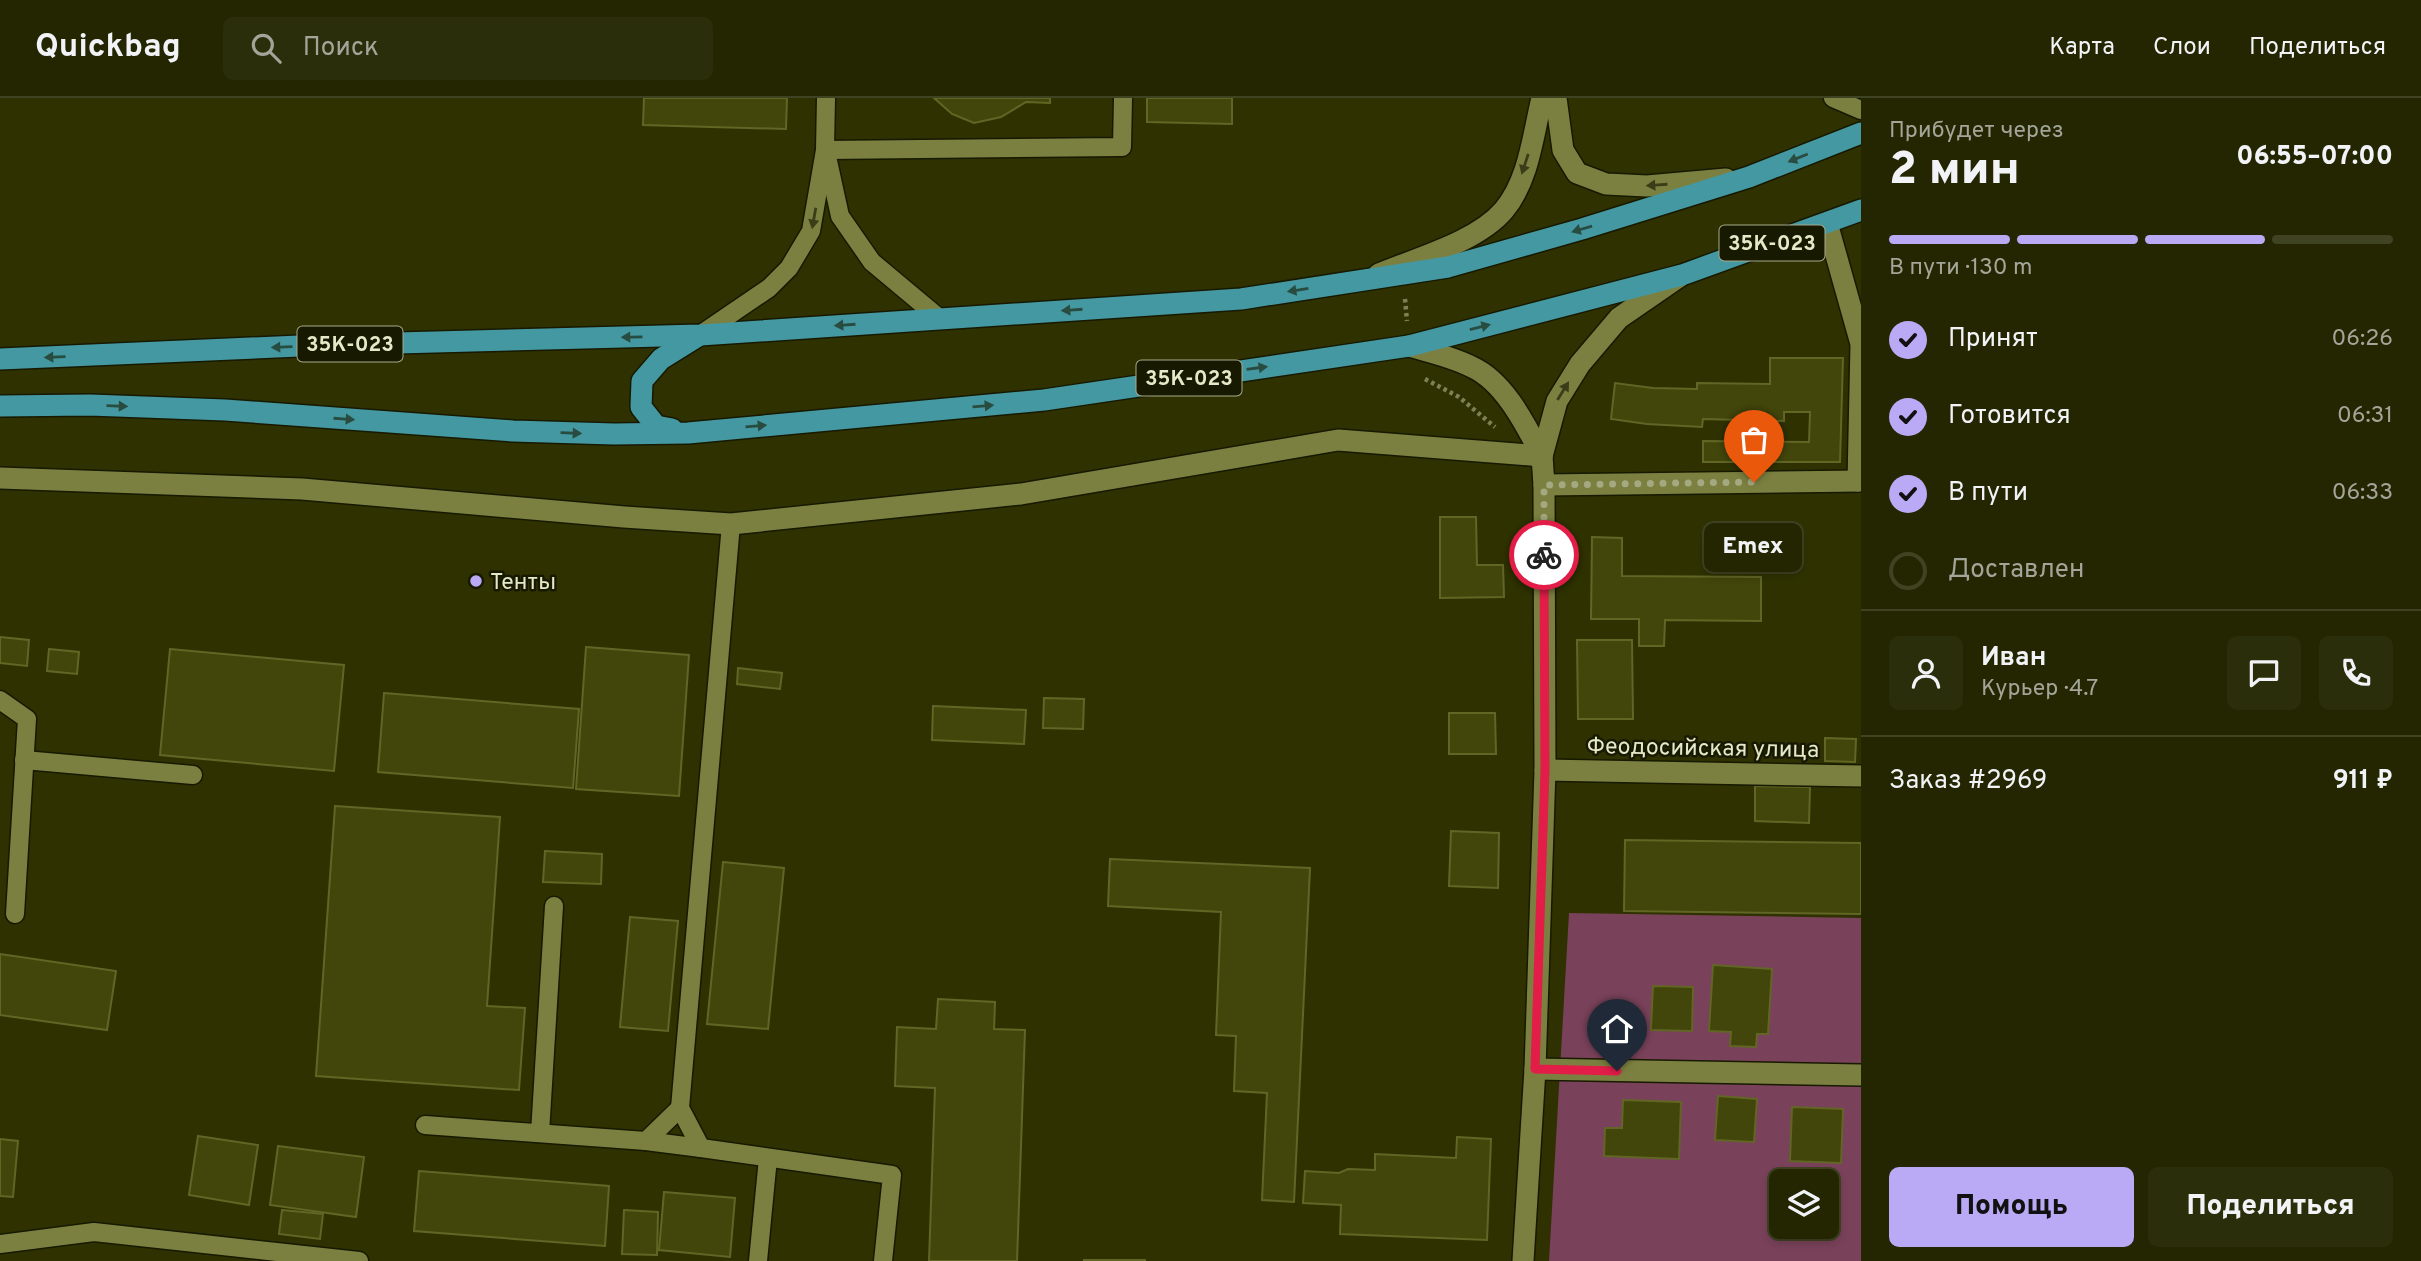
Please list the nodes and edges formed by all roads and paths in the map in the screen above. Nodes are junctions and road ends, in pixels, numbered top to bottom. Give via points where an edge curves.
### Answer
1 (826, 98) edge
2 (1123, 98) edge
3 (1542, 98) edge
4 (1556, 98) edge
5 (1833, 98) edge
6 (1861, 110) edge
7 (1861, 133) edge
8 (825, 150) junction
9 (1749, 177) junction
10 (1861, 210) edge
11 (1827, 223) junction
12 (1682, 275) junction
13 (1366, 280) junction
14 (939, 318) junction
15 (700, 335) junction
16 (1409, 346) junction
17 (0, 359) edge
18 (0, 406) edge
19 (688, 433) junction
20 (1542, 456) junction
21 (0, 478) edge
22 (1860, 481) edge
23 (1544, 485) junction
24 (731, 524) junction
25 (0, 700) edge
26 (24, 760) junction
27 (1545, 770) junction
28 (193, 775) dead end
29 (1861, 776) edge
30 (554, 906) dead end
31 (15, 914) dead end
32 (1535, 1069) junction
33 (1861, 1076) edge
34 (680, 1108) junction
35 (425, 1125) dead end
36 (540, 1133) junction
37 (646, 1141) junction
38 (701, 1148) junction
39 (768, 1158) junction
40 (0, 1244) edge
41 (359, 1261) edge
42 (758, 1261) edge
43 (883, 1261) edge
44 (1523, 1261) edge

1 - 8 lane
2 - 8 lane via 1122,147
3 -> 13 street via 1527,162 1504,210 1483,229
9 -> 4 street via 1647,186 1606,184 1577,173 1563,150
5 - 6 lane
7 -> 9 main road, 35К-023
8 - 14 lane via 840,216 872,262
8 -> 15 lane via 811,231 789,268 769,288
9 -> 13 main road, 35К-023 via 1448,267
10 - 11 main road, 35К-023
11 - 12 main road, 35К-023
11 - 22 street via 1860,344
16 -> 12 main road, 35К-023
20 -> 12 street via 1557,401 1580,364 1619,318
13 -> 14 main road, 35К-023 via 1241,299
14 -> 15 main road, 35К-023
15 -> 17 main road, 35К-023
15 - 19 main road via 661,359 642,381 641,407 656,426
19 -> 16 main road, 35К-023 via 1044,400
16 - 20 street via 1474,367 1520,413
18 -> 19 main road, 35К-023 via 184,408 513,431
20 - 23 street
20 - 24 street via 1338,440 1021,494
21 - 24 street via 302,489
22 - 23 street
23 - 27 street
24 - 34 lane
25 - 26 lane via 27,719
26 - 28 lane
26 - 31 lane
27 - 29 street, Феодосийская улица
27 - 32 street
30 - 36 lane
32 - 33 street
32 - 44 street
34 - 37 lane
34 - 38 lane
35 - 36 lane
36 - 37 lane
37 - 38 lane
38 - 39 lane
39 - 42 lane
39 - 43 lane via 892,1175
40 - 41 lane via 94,1232

